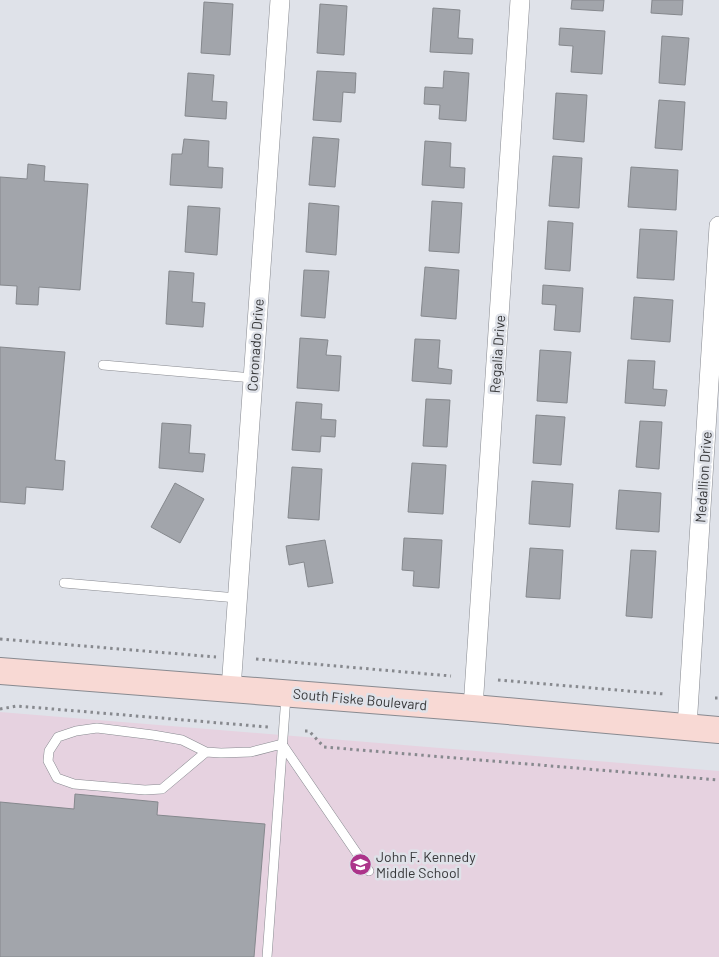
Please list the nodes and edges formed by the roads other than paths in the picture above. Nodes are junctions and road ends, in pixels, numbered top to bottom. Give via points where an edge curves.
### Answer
1 (280, 0) edge
2 (520, 0) edge
3 (719, 226) edge
4 (103, 365) dead end
5 (253, 378) junction
6 (64, 583) dead end
7 (238, 598) junction
8 (0, 671) edge
9 (231, 689) junction
10 (286, 693) junction
11 (473, 708) junction
12 (687, 727) junction
13 (719, 730) edge
14 (282, 744) junction
15 (206, 752) junction
16 (369, 871) dead end
17 (267, 957) edge

1 - 5 street, Coronado Drive
2 - 11 street, Regalia Drive
3 - 12 street, Medallion Drive
4 - 5 lane
5 - 7 street, Coronado Drive
6 - 7 lane
7 - 9 street, Coronado Drive
8 - 9 main road, South Fiske Boulevard
9 - 10 main road, South Fiske Boulevard
10 - 11 main road, South Fiske Boulevard
10 - 14 lane
11 - 12 main road, South Fiske Boulevard
12 - 13 main road, South Fiske Boulevard
14 - 15 lane via 251,752
14 - 16 lane
14 - 17 lane
15 - 15 lane via 182,740 97,728 76,730 58,737 49,751 48,761 57,778 74,784 145,790 162,788

